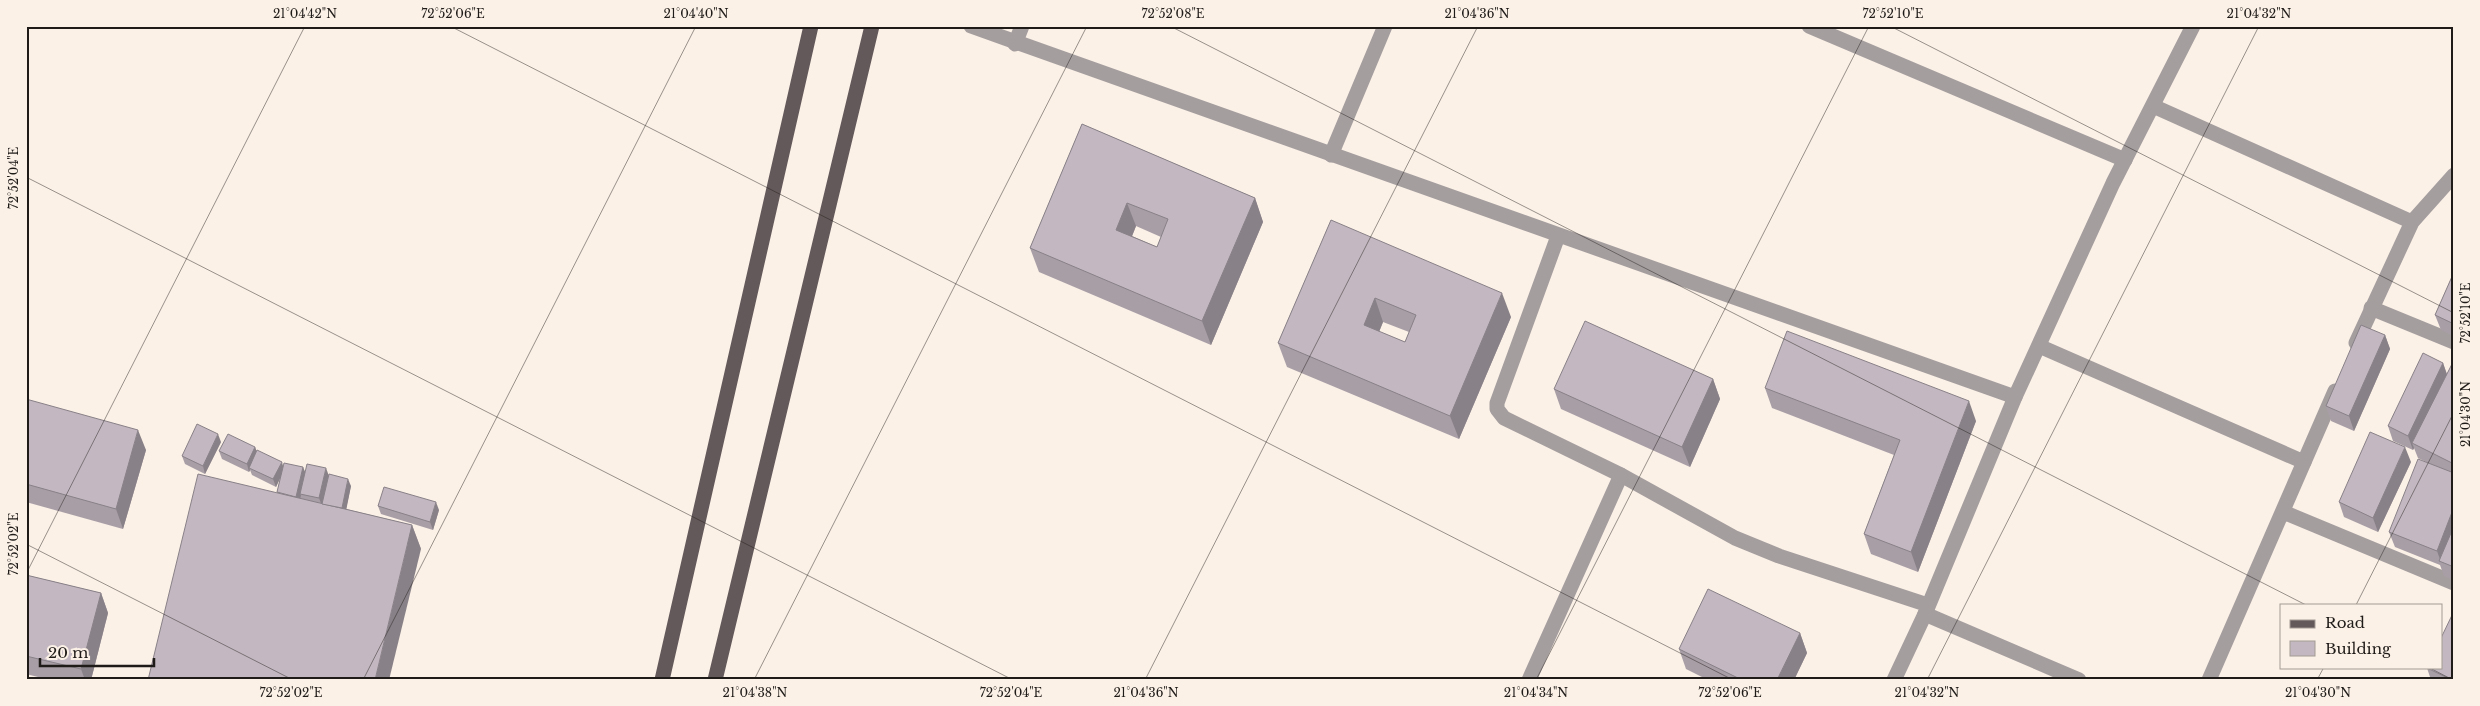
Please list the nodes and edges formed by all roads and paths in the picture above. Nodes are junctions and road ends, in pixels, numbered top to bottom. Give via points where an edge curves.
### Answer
1 (811, 26) edge
2 (872, 26) edge
3 (972, 26) edge
4 (1022, 26) edge
5 (1385, 26) edge
6 (1809, 26) edge
7 (2191, 27) edge
8 (1015, 44) junction
9 (2153, 106) junction
10 (1330, 155) junction
11 (2125, 160) junction
12 (2454, 175) edge
13 (2412, 222) junction
14 (1558, 236) junction
15 (2371, 308) junction
16 (2454, 342) edge
17 (2039, 346) junction
18 (2351, 354) edge
19 (2340, 381) edge
20 (2015, 397) junction
21 (2304, 462) junction
22 (1621, 475) junction
23 (2283, 512) junction
24 (2454, 583) edge
25 (1926, 610) junction
26 (662, 680) edge
27 (715, 680) edge
28 (1529, 680) edge
29 (1894, 680) edge
30 (2079, 680) edge
31 (2209, 680) edge

1 - 26 main road
2 - 27 main road
3 - 8 street
4 - 8 street
5 - 10 street
6 - 11 street
7 - 9 street
8 - 10 street
9 - 11 street
9 - 13 street
10 - 14 street
11 - 17 street
12 - 13 street
13 - 15 street
14 - 20 street
14 - 22 street via 1497,409 1504,418
15 - 16 street
15 - 18 street
17 - 20 street
17 - 21 street
19 - 21 street
20 - 25 street
21 - 23 street
22 - 25 street via 1735,538
22 - 28 street
23 - 24 street
23 - 31 street
25 - 29 street
25 - 30 street

